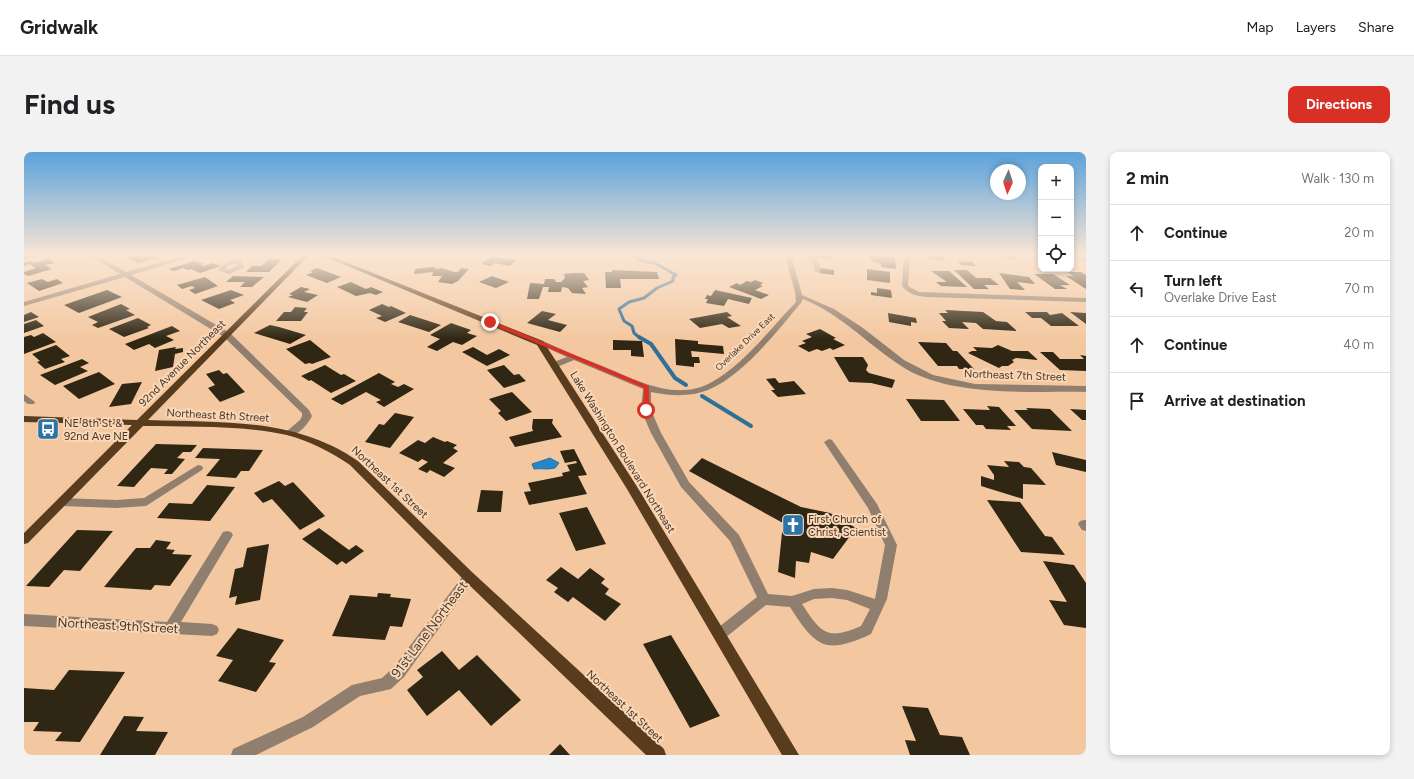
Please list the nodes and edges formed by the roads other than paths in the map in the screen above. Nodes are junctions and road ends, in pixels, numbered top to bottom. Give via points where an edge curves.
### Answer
1 (94, 283) edge
2 (140, 283) edge
3 (278, 283) edge
4 (395, 283) edge
5 (796, 283) edge
6 (905, 283) edge
7 (800, 296) junction
8 (1086, 300) edge
9 (24, 304) edge
10 (227, 335) junction
11 (540, 343) junction
12 (574, 356) junction
13 (554, 365) junction
14 (647, 388) junction
15 (1086, 389) edge
16 (24, 419) edge
17 (139, 423) junction
18 (290, 433) junction
19 (829, 442) dead end
20 (198, 468) dead end
21 (62, 502) junction
22 (227, 535) dead end
23 (24, 540) edge
24 (469, 577) junction
25 (764, 599) junction
26 (794, 602) junction
27 (878, 606) junction
28 (24, 620) edge
29 (170, 628) junction
30 (212, 630) dead end
31 (720, 634) junction
32 (239, 755) edge
33 (658, 755) edge
34 (791, 755) edge

1 - 9 street
2 - 10 street
3 - 10 main road, 92nd Avenue Northeast
4 - 11 main road
5 - 7 street
6 - 8 street via 905,286 913,292 927,295
7 - 14 street, Overlake Drive East via 799,302 760,345 717,383 690,392 665,392
7 - 15 street, Northeast 7th Street via 816,301 837,313 907,366 928,376 961,385
10 - 17 main road, 92nd Avenue Northeast
10 - 18 street via 306,412 304,422
11 - 12 street, Overlake Drive East
11 - 13 main road, Lake Washington Boulevard Northeast
12 - 13 street
12 - 14 street, Overlake Drive East
13 - 31 main road, Lake Washington Boulevard Northeast
14 - 25 street via 646,410 656,433 685,484 735,538
16 - 17 main road, Northeast 8th Street
17 - 18 main road, Northeast 8th Street via 232,426
17 - 21 main road, 92nd Avenue Northeast
18 - 24 main road, Northeast 1st Street via 335,450 354,463
19 - 27 street via 873,507 891,545
20 - 21 street via 146,502
21 - 23 main road, 92nd Avenue Northeast
22 - 29 street
24 - 32 street, 91st Lane Northeast via 399,672 386,684 357,690 308,722
24 - 33 main road, Northeast 1st Street
25 - 26 street
25 - 31 street
26 - 27 street via 801,597 830,592 845,593
26 - 27 street via 814,631 828,640 839,641 866,630
28 - 29 street, Northeast 9th Street
29 - 30 street, Northeast 9th Street
31 - 34 main road, Lake Washington Boulevard Northeast

